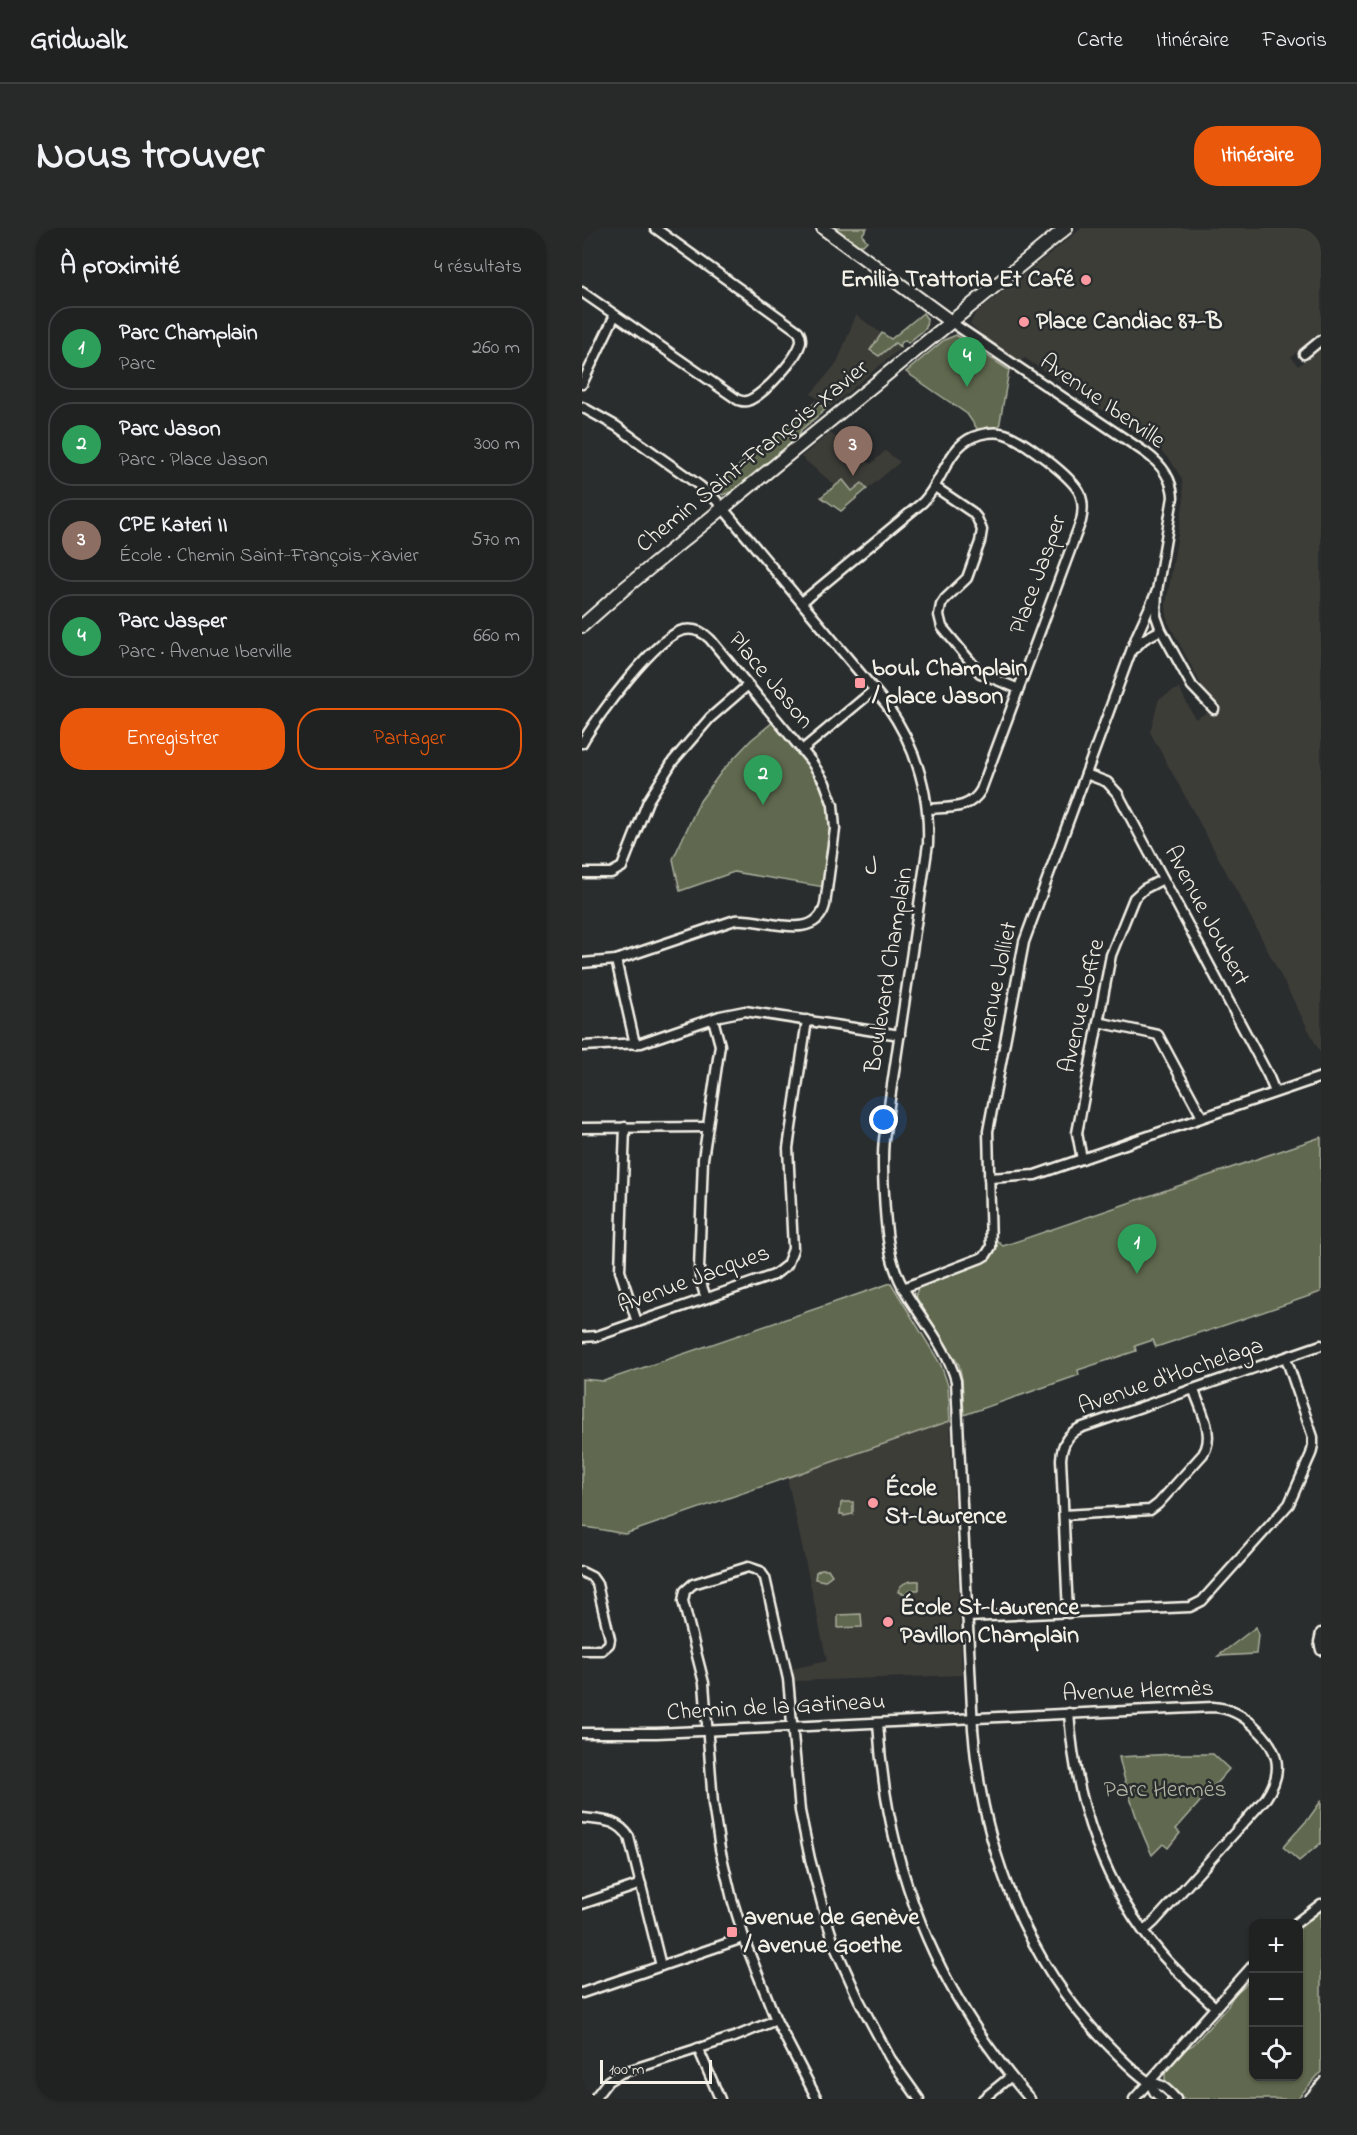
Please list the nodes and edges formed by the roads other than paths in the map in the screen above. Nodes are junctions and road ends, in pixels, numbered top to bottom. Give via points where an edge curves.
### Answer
1 (655, 228) edge
2 (823, 228) edge
3 (1066, 228) edge
4 (582, 292) edge
5 (615, 315) junction
6 (951, 322) junction
7 (1321, 340) edge
8 (1304, 354) dead end
9 (582, 384) edge
10 (582, 407) edge
11 (935, 486) junction
12 (723, 508) junction
13 (1157, 591) junction
14 (802, 602) junction
15 (582, 626) edge
16 (1161, 630) junction
17 (1132, 654) junction
18 (748, 685) junction
19 (1019, 689) junction
20 (874, 690) junction
21 (1215, 709) dead end
22 (582, 743) edge
23 (802, 750) junction
24 (1086, 774) junction
25 (928, 809) junction
26 (582, 873) edge
27 (1163, 879) junction
28 (616, 960) junction
29 (582, 963) edge
30 (713, 1019) junction
31 (807, 1020) junction
32 (1098, 1022) junction
33 (900, 1035) junction
34 (635, 1044) junction
35 (582, 1046) edge
36 (1321, 1077) edge
37 (1275, 1092) junction
38 (1202, 1118) junction
39 (625, 1127) junction
40 (707, 1127) junction
41 (582, 1128) edge
42 (1082, 1159) junction
43 (989, 1178) junction
44 (903, 1288) junction
45 (706, 1298) junction
46 (637, 1322) junction
47 (582, 1337) edge
48 (1321, 1346) edge
49 (1286, 1358) junction
50 (1194, 1390) junction
51 (1064, 1515) junction
52 (582, 1572) edge
53 (1068, 1613) junction
54 (968, 1617) junction
55 (1321, 1633) edge
56 (582, 1650) edge
57 (1321, 1650) edge
58 (1069, 1713) junction
59 (972, 1718) junction
60 (878, 1723) junction
61 (791, 1727) junction
62 (707, 1731) junction
63 (582, 1733) edge
64 (582, 1818) edge
65 (641, 1884) junction
66 (582, 1904) edge
67 (1320, 1905) edge
68 (1301, 1919) edge
69 (1144, 1931) junction
70 (744, 1938) junction
71 (661, 1966) junction
72 (1249, 1970) edge
73 (582, 1993) edge
74 (1215, 2007) junction
75 (776, 2020) junction
76 (699, 2048) junction
77 (1010, 2077) junction
78 (1149, 2082) junction
79 (594, 2099) edge
80 (720, 2099) edge
81 (817, 2099) edge
82 (919, 2099) edge
83 (983, 2099) edge
84 (1030, 2099) edge
85 (1134, 2099) edge
86 (1162, 2099) edge
87 (1176, 2099) edge

1 - 5 street via 798,330 800,344 780,374 745,402
2 - 6 street
3 - 6 street, Chemin Saint-François-Xavier
4 - 5 street
5 - 9 street
6 - 12 street, Chemin Saint-François-Xavier
6 - 13 street, Avenue Iberville via 1146,453 1162,468 1173,497
7 - 8 street
10 - 12 street, Boulevard Champlain via 616,426 700,486
11 - 14 street, Place Jasper via 923,502
11 - 19 street via 975,515 982,530 967,578 941,605 942,627 980,673
11 - 19 street, Place Jasper via 964,442 981,434 999,433 1016,440 1066,476 1081,496 1081,521
12 - 14 street, Boulevard Champlain
12 - 15 street, Chemin Saint-François-Xavier
13 - 16 street, Avenue Iberville via 1156,612
13 - 17 street, Avenue Jolliet
14 - 20 street, Boulevard Champlain
16 - 17 street, Avenue Jolliet via 1141,642
16 - 21 street, Avenue Iberville via 1192,686
17 - 24 street, Avenue Jolliet
18 - 22 street, Place Jason via 706,635 696,630 681,631 623,685
18 - 23 street, Place Jason
18 - 26 street via 710,718 673,762 648,801 622,867 611,873
19 - 25 street, Place Jasper via 978,795 967,805
20 - 23 street, Place Jason
20 - 25 street, Boulevard Champlain via 911,745
23 - 28 street, Place Jason via 825,783 835,821 825,905 818,919 799,927 735,920
24 - 27 street, Avenue Joubert via 1105,781 1115,790
24 - 43 street, Avenue Jolliet via 1024,942 989,1124
25 - 33 street, Boulevard Champlain via 928,852
27 - 32 street, Avenue Joffre via 1131,902 1110,960
27 - 37 street, Avenue Joubert
28 - 29 street, Place Jason
28 - 34 street
30 - 31 street via 745,1011
30 - 34 street
30 - 40 street via 720,1045
31 - 33 street
31 - 45 street, Avenue Jacques via 788,1148 791,1260 778,1274
32 - 38 street via 1158,1035
32 - 42 street, Avenue Joffre via 1077,1133
33 - 44 street, Boulevard Champlain via 883,1166 889,1254
34 - 35 street
36 - 37 street
37 - 38 street
38 - 42 street
39 - 40 street
39 - 41 street
39 - 46 street via 620,1271
40 - 45 street via 699,1269
42 - 43 street via 1031,1176
43 - 44 street, Avenue Jolliet via 989,1252
44 - 54 street, Boulevard Champlain via 948,1360 956,1381
45 - 46 street, Avenue Jacques
46 - 47 street, Avenue Jacques
48 - 49 street, Avenue d'Hochelaga
49 - 50 street, Avenue d'Hochelaga
49 - 53 street via 1314,1441 1290,1504 1198,1604
50 - 51 street, Avenue d'Hochelaga via 1070,1434 1062,1454
50 - 51 street via 1208,1445 1158,1504 1145,1511
51 - 53 street, Avenue d'Hochelaga
52 - 56 street via 597,1584 610,1639 602,1650
53 - 54 street
54 - 59 street, Boulevard Champlain
55 - 57 street
58 - 59 street, Avenue Hermès
58 - 69 street via 1075,1769 1092,1833 1118,1892
58 - 69 street, Avenue Hermès via 1223,1708 1251,1724 1268,1740 1275,1754 1274,1785 1266,1798
59 - 60 street, Chemin de la Gatineau
59 - 78 street, Boulevard Champlain via 985,1817 1022,1921 1050,1972 1079,2012 1109,2047
60 - 61 street, Chemin de la Gatineau
60 - 77 street via 888,1814 914,1908 951,1989
61 - 62 street, Chemin de la Gatineau
61 - 62 street via 788,1675 765,1578 760,1571 748,1568 693,1584 684,1594 704,1683
61 - 82 street via 800,1812 827,1923 859,2000 890,2058
62 - 63 street, Chemin de la Gatineau
62 - 70 street via 720,1849
64 - 65 street via 609,1821 623,1828 632,1842
65 - 66 street
65 - 71 street
67 - 68 street
69 - 74 street
70 - 71 street
70 - 75 street
71 - 73 street
72 - 74 street
74 - 78 street
75 - 76 street
75 - 81 street
76 - 79 street via 621,2073 608,2081
76 - 80 street
77 - 83 street
77 - 84 street
78 - 85 street
78 - 86 street
78 - 87 street via 1162,2086

